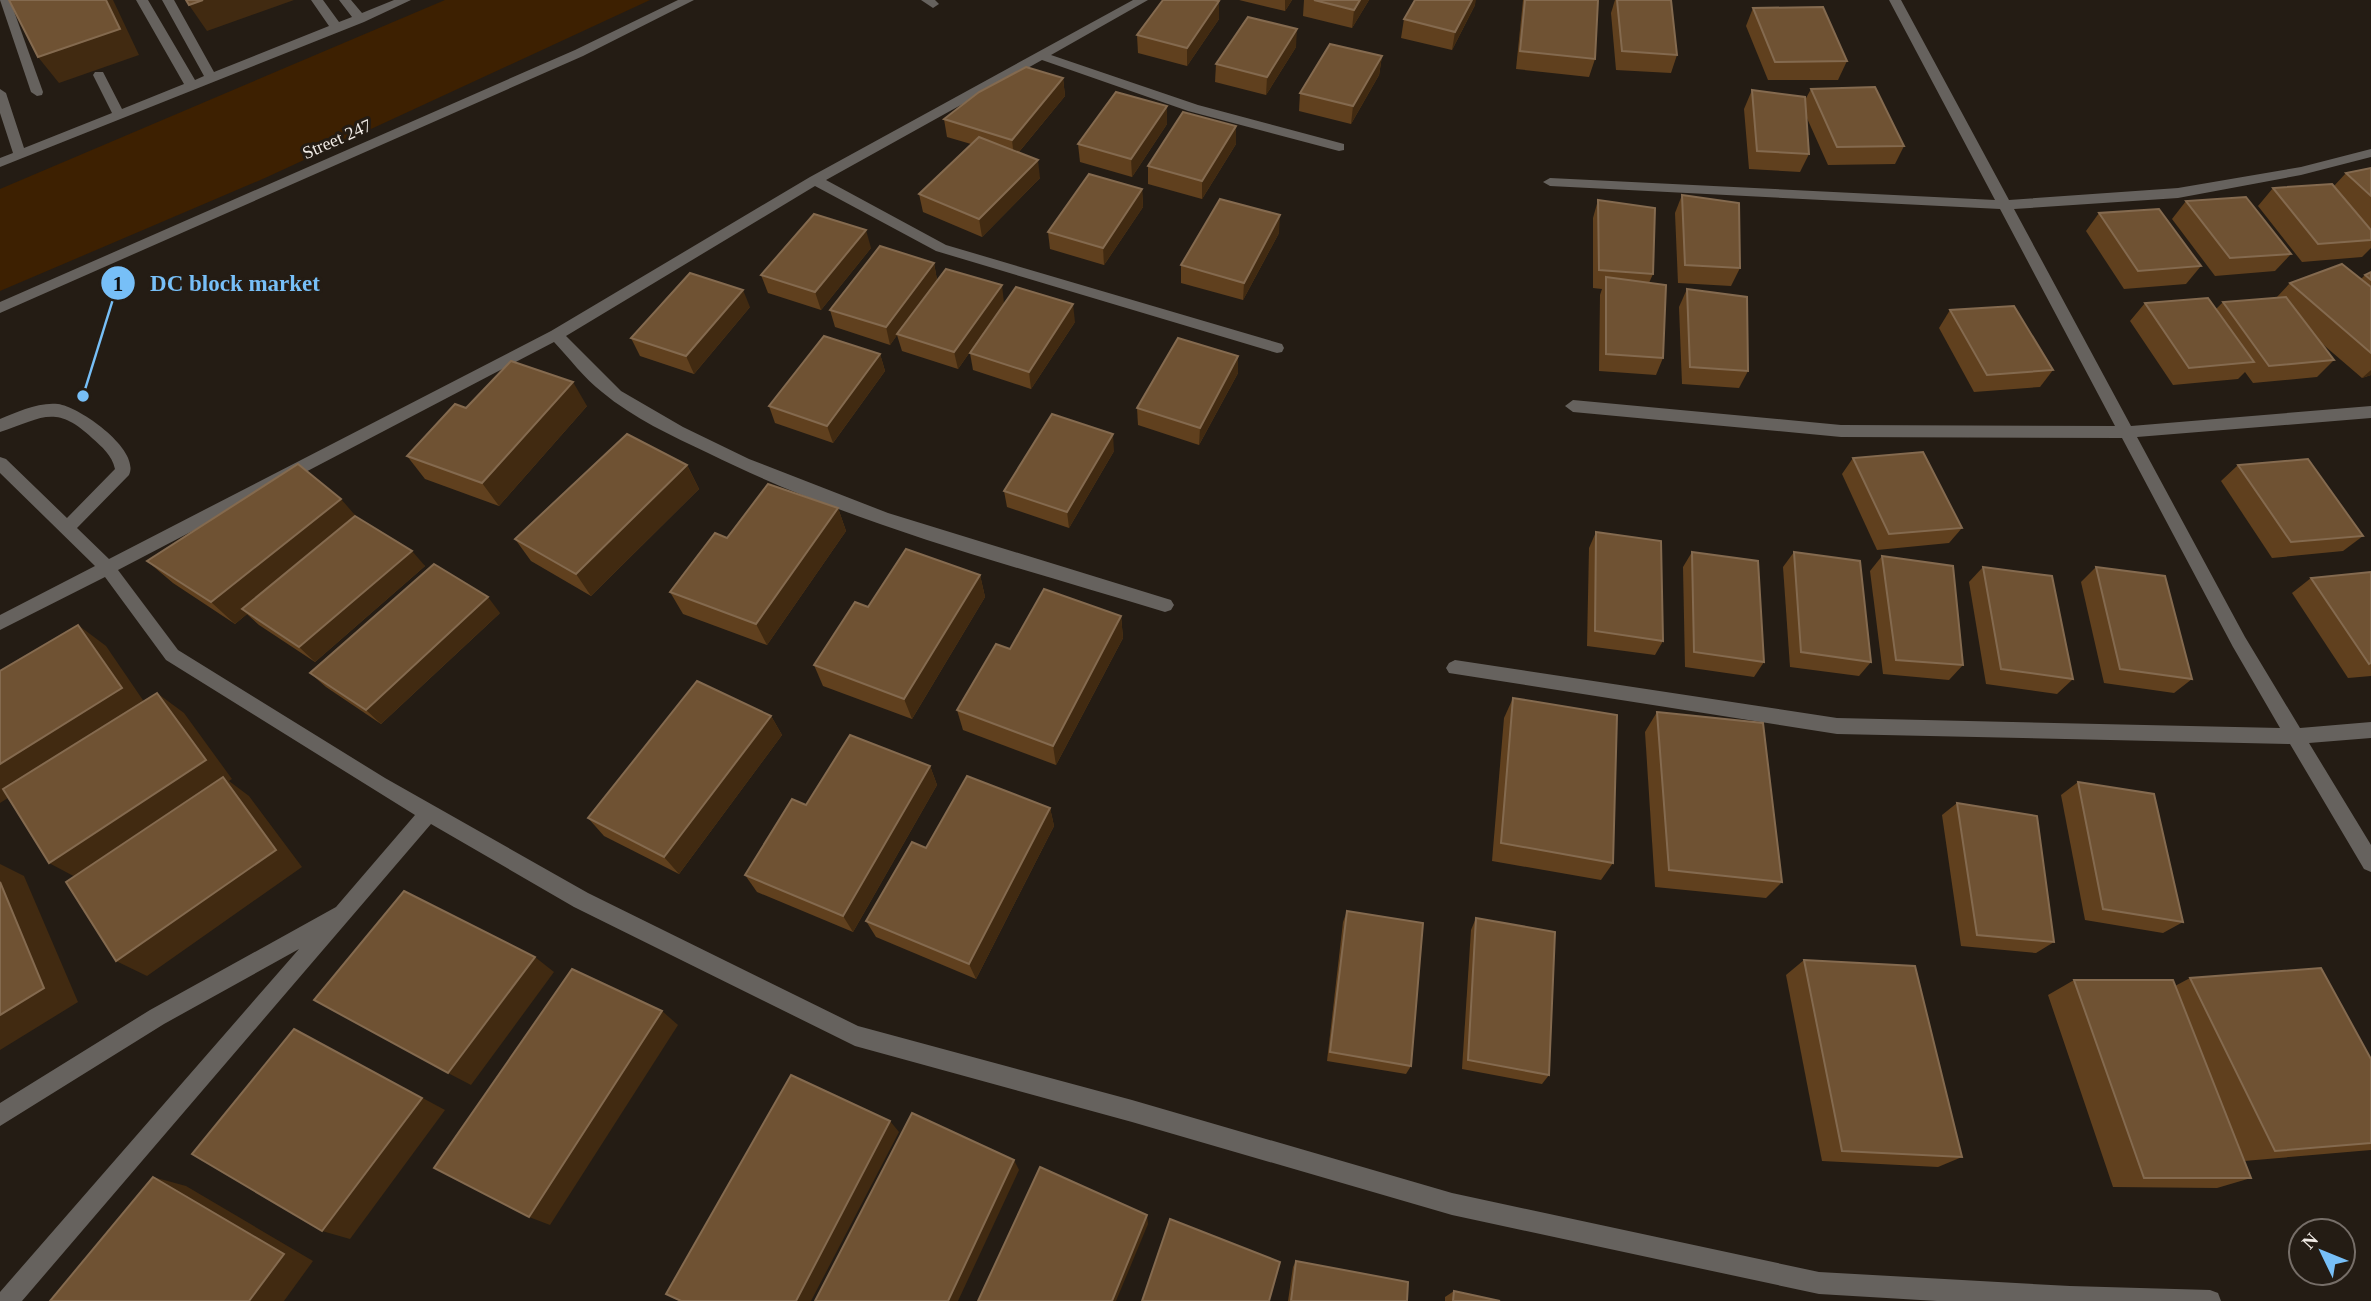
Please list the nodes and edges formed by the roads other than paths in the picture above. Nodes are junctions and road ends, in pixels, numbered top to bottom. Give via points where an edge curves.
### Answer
1 (4, 0) edge
2 (142, 0) edge
3 (168, 0) edge
4 (317, 0) edge
5 (345, 0) edge
6 (404, 0) edge
7 (688, 0) edge
8 (1142, 0) edge
9 (1895, 0) edge
10 (359, 19) junction
11 (337, 28) junction
12 (1042, 56) junction
13 (99, 75) dead end
14 (212, 79) junction
15 (192, 86) junction
16 (37, 92) edge
17 (0, 93) edge
18 (4, 115) edge
19 (119, 115) junction
20 (1339, 147) dead end
21 (2371, 153) edge
22 (20, 155) junction
23 (0, 163) edge
24 (815, 180) junction
25 (1550, 182) dead end
26 (2005, 205) junction
27 (0, 308) edge
28 (556, 335) junction
29 (1277, 348) dead end
30 (1573, 406) dead end
31 (2371, 412) edge
32 (0, 426) edge
33 (2127, 432) junction
34 (0, 463) edge
35 (67, 528) junction
36 (107, 567) junction
37 (1166, 605) dead end
38 (0, 623) edge
39 (1455, 668) dead end
40 (2371, 730) edge
41 (2295, 736) junction
42 (429, 813) junction
43 (2371, 863) edge
44 (343, 914) junction
45 (0, 1115) edge
46 (7, 1301) edge
47 (2210, 1301) edge

1 - 16 street
2 - 15 street
3 - 14 street
4 - 11 street
5 - 10 street
6 - 10 street
7 - 27 street, Street 247 via 579,53
8 - 12 street
9 - 26 street
10 - 11 street
11 - 14 street
12 - 20 street via 1193,108
12 - 24 street
13 - 19 street
14 - 15 street
15 - 19 street
17 - 18 street
18 - 22 street
19 - 22 street
21 - 26 street via 2179,193
22 - 23 street
24 - 28 street
24 - 29 street via 940,248
25 - 26 street
26 - 33 street
28 - 36 street
28 - 37 street via 614,394 708,447 861,510
30 - 33 street via 1841,432
31 - 33 street
32 - 35 street via 35,410 60,409 82,418 122,458 123,471
33 - 41 street via 2239,642
34 - 35 street
35 - 36 street
36 - 38 street
36 - 42 street via 172,655
39 - 41 street via 1837,726
40 - 41 street
41 - 43 street
42 - 44 street
42 - 47 street via 581,900 855,1036 1452,1204 1819,1283
44 - 45 street via 157,1017
44 - 46 street

